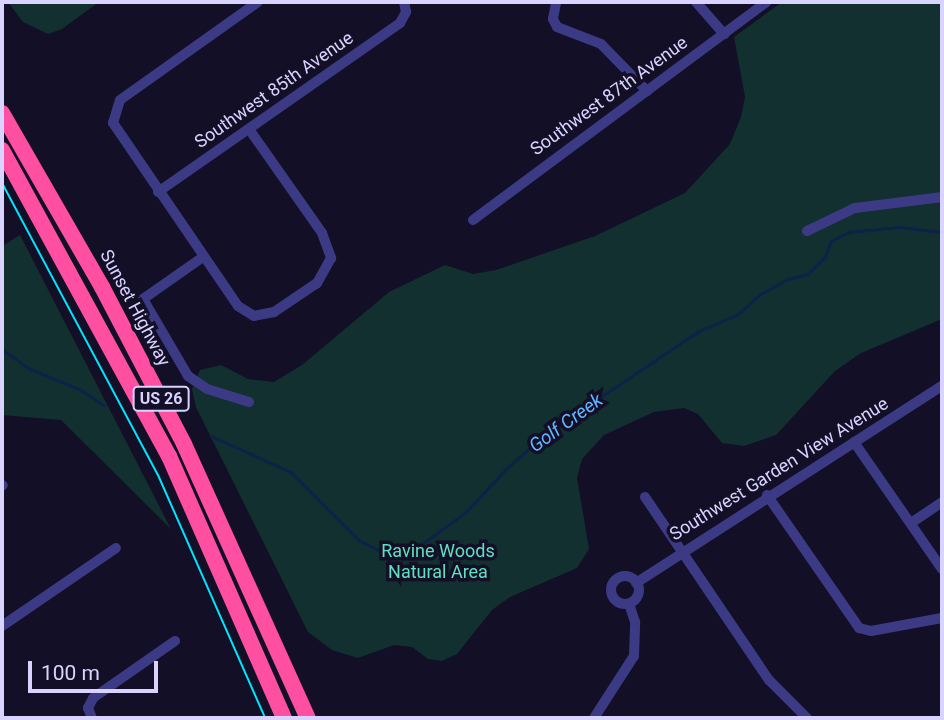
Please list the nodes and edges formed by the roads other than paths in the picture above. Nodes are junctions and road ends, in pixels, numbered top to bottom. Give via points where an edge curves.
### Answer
1 (258, 2) edge
2 (696, 2) edge
3 (767, 2) edge
4 (556, 3) edge
5 (405, 7) edge
6 (724, 34) junction
7 (647, 91) junction
8 (2, 113) edge
9 (248, 129) junction
10 (2, 150) edge
11 (158, 192) junction
12 (942, 197) edge
13 (473, 220) dead end
14 (807, 231) dead end
15 (203, 257) junction
16 (942, 386) edge
17 (249, 402) dead end
18 (854, 442) junction
19 (767, 495) junction
20 (645, 497) dead end
21 (942, 502) edge
22 (911, 523) junction
23 (116, 548) dead end
24 (682, 551) junction
25 (942, 569) edge
26 (636, 583) junction
27 (629, 604) junction
28 (942, 618) edge
29 (2, 626) edge
30 (176, 641) dead end
31 (92, 718) edge
32 (284, 718) edge
33 (308, 718) edge
34 (594, 718) edge
35 (807, 718) edge

1 - 11 street via 131,91 113,110 118,136
2 - 6 street
3 - 6 street, Southwest 87th Avenue
4 - 7 street via 554,24 601,44
5 - 9 street, Southwest 85th Avenue via 400,23
6 - 7 street, Southwest 87th Avenue
7 - 13 street, Southwest 87th Avenue
8 - 33 highway, Sunset Highway / US 26 via 173,422
9 - 11 street, Southwest 85th Avenue
9 - 15 street via 322,233 330,249 330,265 317,283 274,312 254,316 238,306
10 - 32 highway, US 26 via 169,456
11 - 15 street
12 - 14 street via 855,208
15 - 17 street via 143,299 188,376 207,389
16 - 18 street, Southwest Garden View Avenue
18 - 19 street, Southwest Garden View Avenue
18 - 22 street
19 - 24 street, Southwest Garden View Avenue
19 - 28 street via 859,628 871,631
20 - 24 street
21 - 22 street
22 - 25 street
23 - 29 street
24 - 26 street, Southwest Garden View Avenue
24 - 35 street via 769,680
26 - 27 street via 638,594
26 - 27 street, Southwest Garden View Avenue via 623,577 612,584 616,601
27 - 34 street via 635,622 634,656
30 - 31 street via 93,698 88,708

